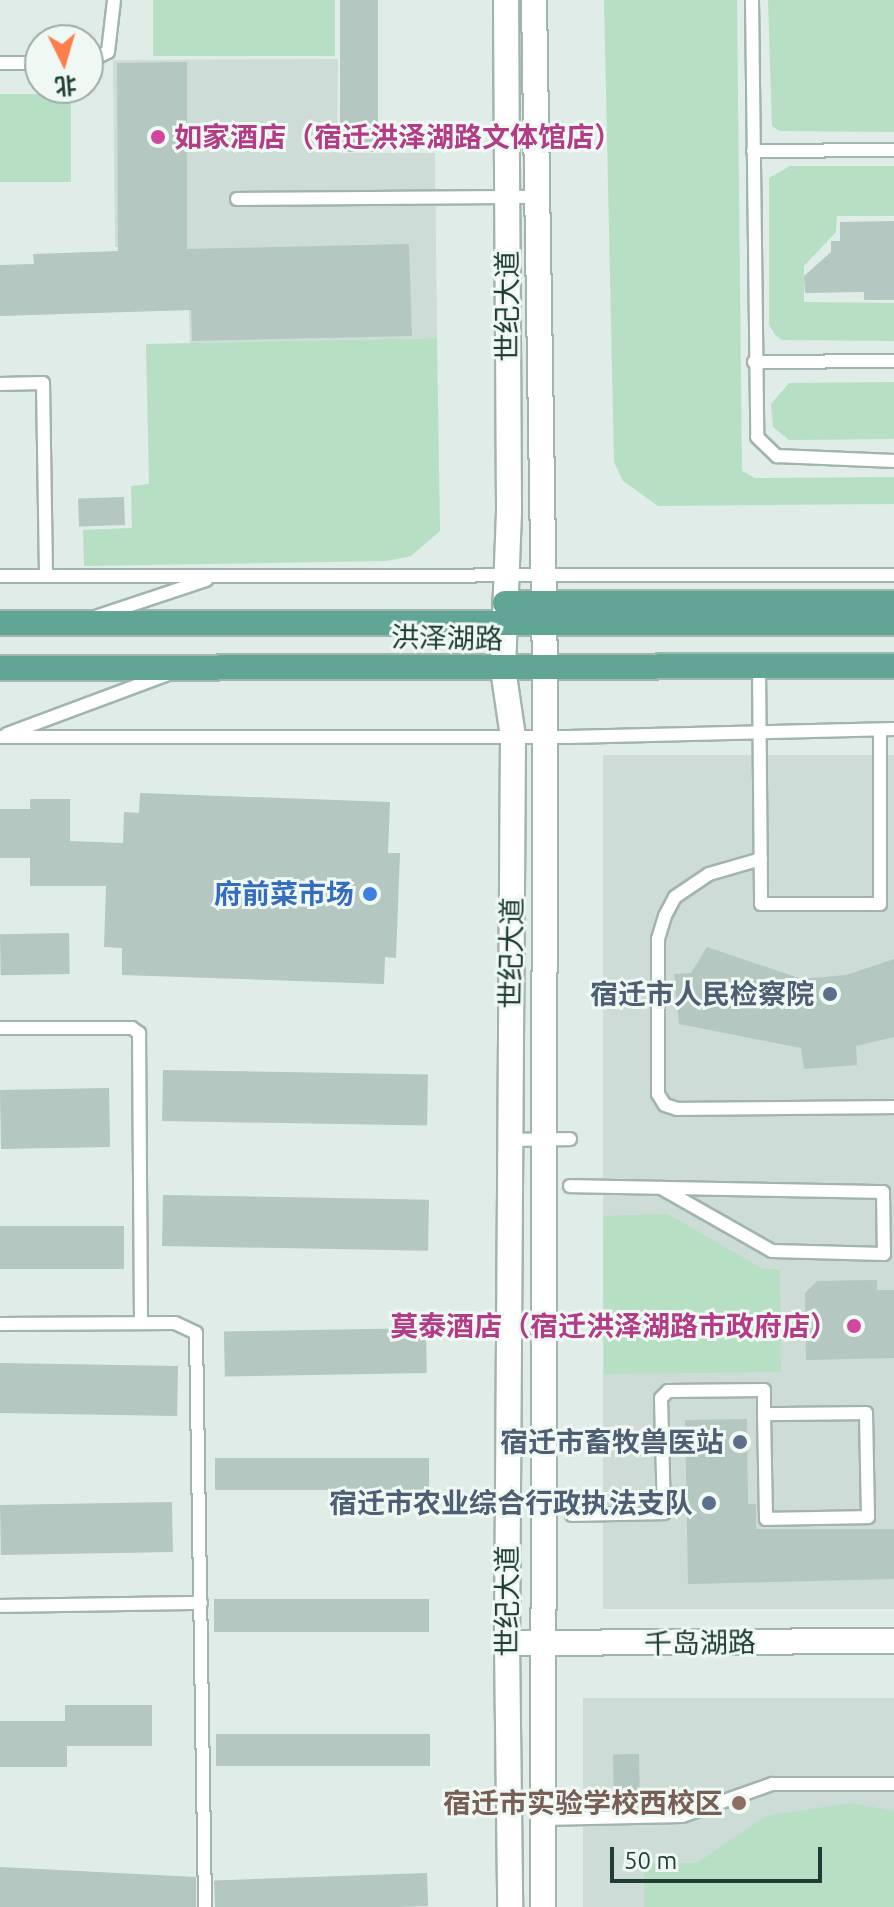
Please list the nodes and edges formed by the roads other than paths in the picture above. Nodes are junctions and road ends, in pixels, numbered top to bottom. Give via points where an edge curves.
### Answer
1 (114, 0) edge
2 (506, 0) edge
3 (534, 0) edge
4 (752, 0) edge
5 (104, 54) edge
6 (0, 63) edge
7 (24, 63) edge
8 (894, 150) edge
9 (753, 151) junction
10 (537, 197) junction
11 (237, 199) dead end
12 (507, 199) junction
13 (894, 361) edge
14 (754, 362) junction
15 (0, 384) edge
16 (894, 461) edge
17 (507, 575) junction
18 (894, 575) edge
19 (0, 576) edge
20 (46, 576) junction
21 (216, 576) junction
22 (544, 576) junction
23 (894, 603) edge
24 (504, 614) junction
25 (544, 614) junction
26 (0, 623) edge
27 (76, 623) junction
28 (894, 623) edge
29 (894, 666) edge
30 (187, 667) junction
31 (759, 667) junction
32 (0, 668) edge
33 (545, 668) junction
34 (503, 669) junction
35 (894, 729) edge
36 (880, 730) junction
37 (761, 732) junction
38 (0, 737) edge
39 (513, 737) junction
40 (545, 737) junction
41 (761, 859) junction
42 (880, 865) junction
43 (894, 869) edge
44 (0, 1028) edge
45 (894, 1107) edge
46 (570, 1139) dead end
47 (509, 1140) junction
48 (543, 1140) junction
49 (570, 1186) dead end
50 (661, 1188) junction
51 (141, 1323) junction
52 (0, 1324) edge
53 (764, 1414) junction
54 (572, 1515) dead end
55 (201, 1603) junction
56 (0, 1606) edge
57 (894, 1641) edge
58 (507, 1643) junction
59 (541, 1645) junction
60 (894, 1784) edge
61 (542, 1819) junction
62 (205, 1907) edge
63 (510, 1907) edge
64 (543, 1907) edge

1 - 5 lane
2 - 12 street, 世纪大道
3 - 10 street, 世纪大道
4 - 9 lane
6 - 7 lane
8 - 9 lane
9 - 14 lane
10 - 12 lane
10 - 22 street, 世纪大道
11 - 12 lane
12 - 17 street, 世纪大道
13 - 14 lane
14 - 16 lane via 754,422 763,447 777,456 819,461
15 - 20 lane via 43,383
17 - 21 lane
17 - 22 lane
17 - 24 street, 世纪大道
18 - 22 lane
19 - 20 lane
20 - 21 lane
21 - 27 lane
22 - 25 street, 世纪大道
23 - 25 main road
24 - 25 main road, 洪泽湖路
24 - 27 main road, 洪泽湖路
24 - 34 street, 世纪大道
25 - 28 main road, 洪泽湖路
25 - 33 street, 世纪大道
26 - 27 main road, 洪泽湖路
29 - 31 main road, 洪泽湖路
30 - 32 main road, 洪泽湖路
30 - 34 main road, 洪泽湖路
30 - 38 lane
31 - 33 main road, 洪泽湖路
31 - 37 lane
33 - 34 main road, 洪泽湖路
33 - 40 street, 世纪大道
34 - 39 street, 世纪大道
35 - 36 lane
36 - 37 lane
36 - 42 lane
37 - 40 lane
37 - 41 lane
38 - 39 lane
39 - 40 lane
39 - 47 street, 世纪大道
40 - 48 street, 世纪大道
41 - 42 lane via 761,904 880,904
41 - 45 lane via 709,874 675,897 665,916 658,939 658,1094 665,1105 677,1109
42 - 43 lane
44 - 51 lane via 132,1028 139,1033
46 - 48 lane
47 - 48 lane
47 - 58 street, 世纪大道
48 - 59 street, 世纪大道
49 - 50 lane
50 - 50 lane via 883,1192 884,1254 772,1251
51 - 52 lane
51 - 55 lane via 186,1325 196,1333
53 - 53 lane via 766,1519 868,1517 866,1413
53 - 54 lane via 764,1390 668,1391 661,1398 664,1513
55 - 56 lane
55 - 62 lane
57 - 59 street, 千岛湖路
58 - 59 street, 千岛湖路
58 - 63 street, 世纪大道
59 - 61 street, 世纪大道
60 - 61 lane via 772,1784 682,1816
61 - 64 street, 世纪大道

